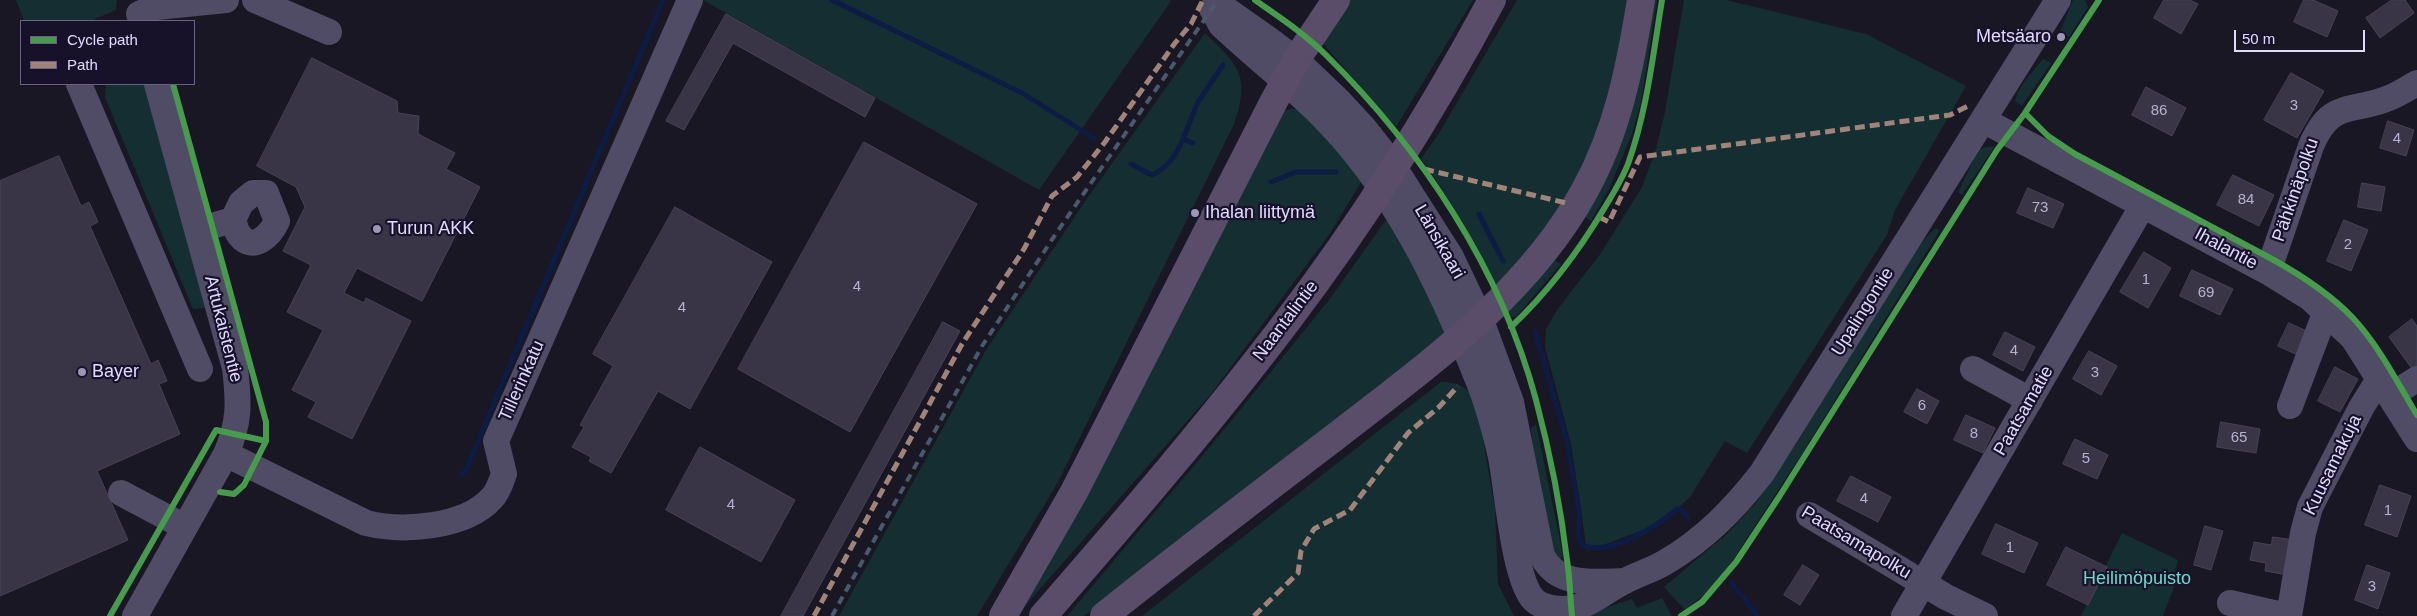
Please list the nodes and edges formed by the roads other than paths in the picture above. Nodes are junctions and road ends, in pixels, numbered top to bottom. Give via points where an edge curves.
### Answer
1 (226, 0) edge
2 (255, 0) edge
3 (690, 0) edge
4 (1336, 0) edge
5 (1492, 0) edge
6 (1641, 0) edge
7 (2058, 0) edge
8 (1204, 4) edge
9 (139, 12) edge
10 (329, 32) dead end
11 (1290, 71) junction
12 (2417, 83) edge
13 (79, 85) edge
14 (157, 85) edge
15 (1983, 120) junction
16 (2143, 205) junction
17 (233, 220) dead end
18 (197, 230) junction
19 (2268, 272) junction
20 (2326, 311) junction
21 (1480, 318) junction
22 (1460, 336) junction
23 (200, 369) dead end
24 (1973, 369) dead end
25 (2417, 379) edge
26 (2385, 388) junction
27 (2030, 400) junction
28 (2290, 406) dead end
29 (2417, 439) edge
30 (226, 454) junction
31 (122, 492) dead end
32 (1809, 515) dead end
33 (185, 527) junction
34 (1542, 556) joint
35 (1520, 573) joint
36 (1624, 581) junction
37 (1923, 583) junction
38 (2230, 603) dead end
39 (136, 616) edge
40 (1003, 616) edge
41 (1043, 616) edge
42 (1104, 616) edge
43 (1904, 616) edge
44 (1985, 616) edge
45 (2288, 616) edge

1 - 9 street via 156,7
2 - 10 street
3 - 30 street, Tillerinkatu via 496,441 504,474 493,498 482,507 442,522 414,528 383,527 366,523
4 - 11 main road
5 - 41 main road, Naantalintie via 1429,114 1289,319 1231,394
6 - 21 main road via 1621,103 1609,140 1588,184 1538,259
7 - 15 street, Upalingontie
8 - 11 street, Länsikaari via 1230,12
11 - 21 street, Länsikaari via 1364,128 1390,161 1451,257
11 - 22 street, Länsikaari via 1317,111 1374,178 1406,226 1432,271
11 - 40 main road via 1074,492
12 - 19 street, Pähkinäpolku via 2389,98 2339,111 2326,119 2311,146
13 - 23 street
14 - 18 street, Artukaistentie
15 - 16 street, Ihalantie
15 - 36 street, Upalingontie via 1762,473 1722,521 1700,539 1663,564
16 - 19 street, Ihalantie
16 - 27 street, Paatsamatie
17 - 18 street
18 - 30 street, Artukaistentie via 235,368 238,420
19 - 20 street, Ihalantie
20 - 26 street, Ihalantie via 2353,338
20 - 28 street
21 - 22 main road
21 - 34 street, Länsikaari via 1511,402
22 - 35 street, Länsikaari via 1482,390 1498,447
22 - 42 main road
24 - 27 street
25 - 26 street
26 - 29 street, Ihalantie
26 - 45 street, Kuusamakuja via 2361,408 2310,507 2302,532
27 - 37 street, Paatsamatie
30 - 33 street, Artukaistentie
31 - 33 street
32 - 37 street, Paatsamapolku
33 - 39 street, Artukaistentie
34 - 36 street, Upalingontie via 1551,571 1568,579
35 - 36 street, Upalingontie via 1534,600 1563,610 1593,602
37 - 43 street, Paatsamatie
37 - 44 street, Paatsamapolku
38 - 45 street

